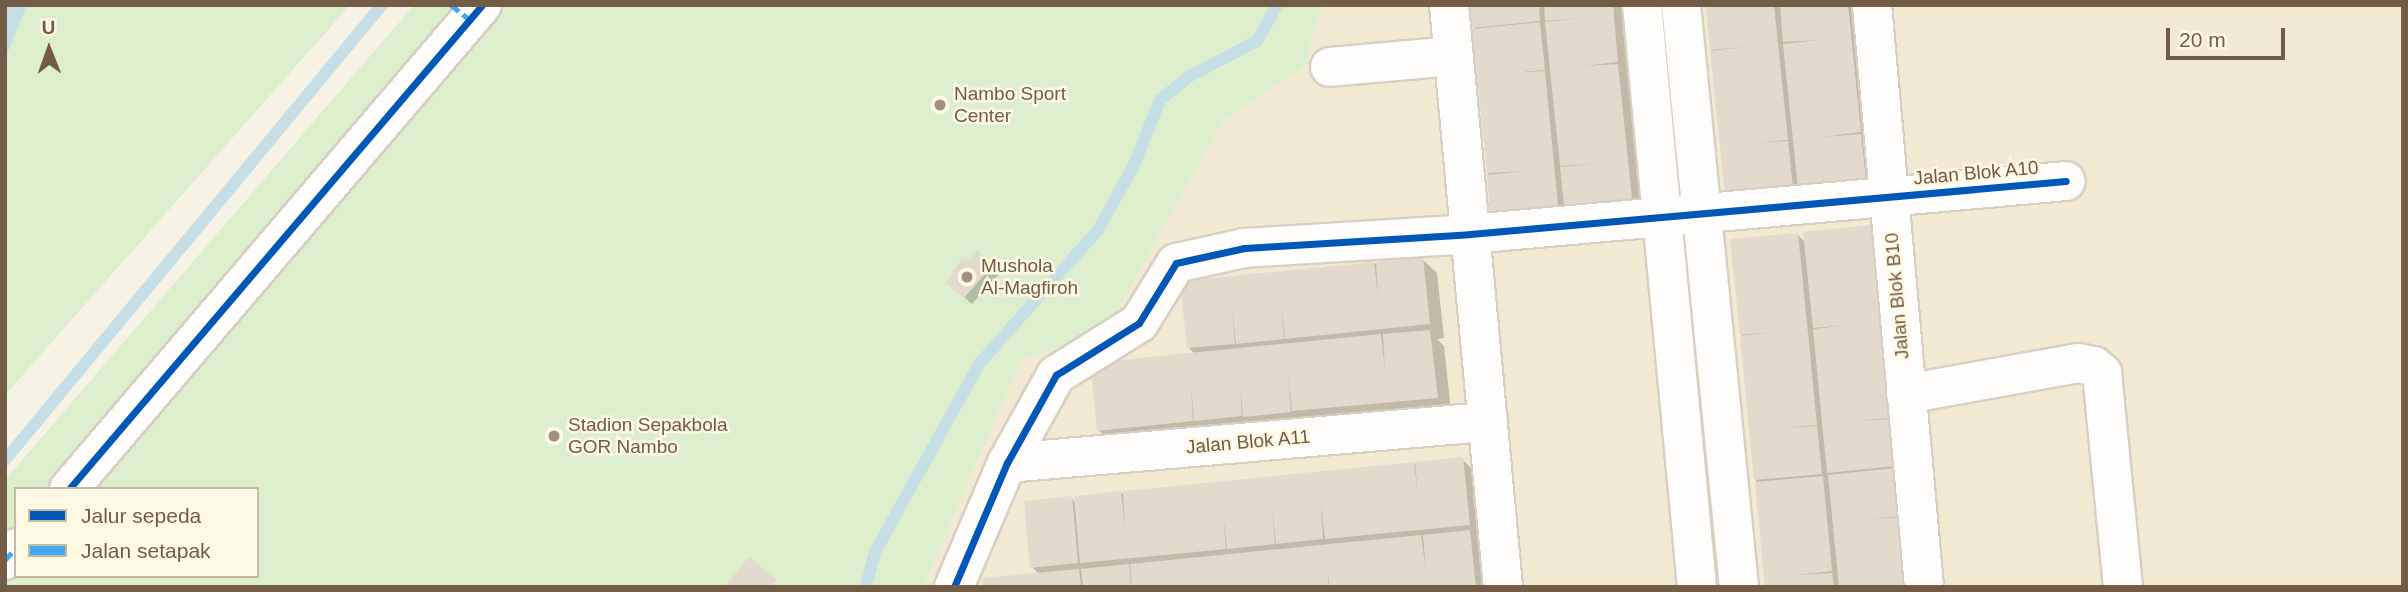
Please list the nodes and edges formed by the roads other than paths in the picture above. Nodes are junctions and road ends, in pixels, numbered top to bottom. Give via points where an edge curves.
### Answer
1 (1449, 5) edge
2 (1642, 5) edge
3 (1681, 5) edge
4 (1872, 5) edge
5 (468, 10) edge
6 (1454, 56) junction
7 (1330, 67) dead end
8 (2066, 181) dead end
9 (1888, 196) junction
10 (1700, 215) junction
11 (1661, 218) junction
12 (1470, 234) junction
13 (1906, 394) junction
14 (1488, 422) junction
15 (1007, 463) junction
16 (71, 487) edge
17 (954, 587) edge
18 (1503, 587) edge
19 (1697, 587) edge
20 (1739, 587) edge
21 (1924, 587) edge
22 (2123, 587) edge

1 - 6 street
2 - 11 street
3 - 10 street
4 - 9 street, Jalan Blok B10
5 - 16 street
6 - 7 street
6 - 12 street
8 - 9 street, Jalan Blok A10
9 - 10 street, Jalan Blok A10
9 - 13 street, Jalan Blok B10
10 - 11 street, Jalan Blok A10
10 - 20 street
11 - 12 street, Jalan Blok A10
11 - 19 street
12 - 14 street
12 - 15 street, Jalan Blok A10 via 1244,248 1176,263 1139,323 1056,374
13 - 21 street, Jalan Blok B10
13 - 22 street via 2078,363 2102,373
14 - 15 street, Jalan Blok A11
14 - 18 street
15 - 17 street, Jalan Blok A10

